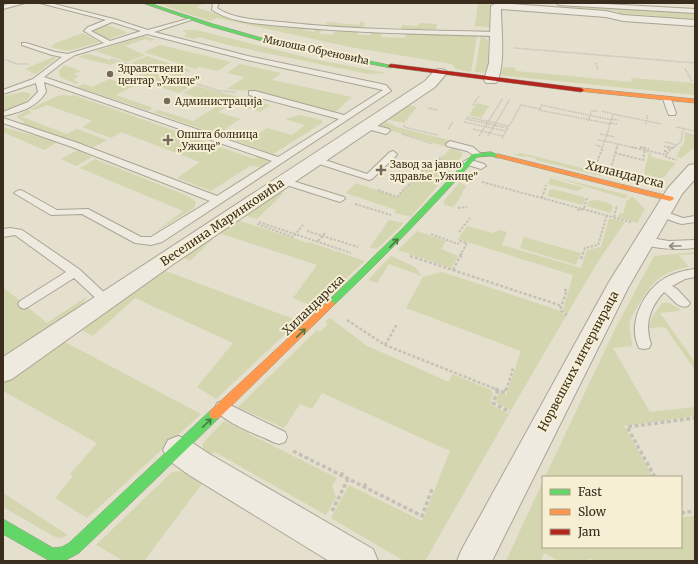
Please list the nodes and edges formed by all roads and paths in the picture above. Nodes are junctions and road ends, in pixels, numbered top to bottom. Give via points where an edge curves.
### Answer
1 (22, 3) edge
2 (43, 3) edge
3 (145, 3) edge
4 (216, 3) edge
5 (559, 3) edge
6 (564, 3) edge
7 (496, 5) edge
8 (3, 7) edge
9 (695, 11) edge
10 (189, 19) junction
11 (288, 19) dead end
12 (112, 20) junction
13 (324, 22) dead end
14 (369, 22) dead end
15 (695, 23) edge
16 (284, 24) junction
17 (399, 24) dead end
18 (440, 24) dead end
19 (464, 26) dead end
20 (320, 28) junction
21 (365, 31) junction
22 (146, 32) junction
23 (397, 32) junction
24 (439, 33) junction
25 (463, 33) junction
26 (495, 34) junction
27 (110, 42) junction
28 (24, 44) dead end
29 (509, 48) dead end
30 (593, 54) junction
31 (68, 56) junction
32 (110, 58) dead end
33 (3, 59) edge
34 (595, 59) dead end
35 (596, 63) dead end
36 (695, 63) edge
37 (29, 64) dead end
38 (685, 69) dead end
39 (598, 70) dead end
40 (440, 72) junction
41 (39, 78) junction
42 (491, 80) junction
43 (692, 81) dead end
44 (3, 88) edge
45 (12, 89) junction
46 (3, 92) edge
47 (252, 93) joint
48 (481, 93) dead end
49 (512, 95) dead end
50 (503, 97) dead end
51 (667, 98) junction
52 (695, 101) edge
53 (534, 104) dead end
54 (473, 105) dead end
55 (542, 105) junction
56 (563, 107) dead end
57 (539, 109) junction
58 (562, 110) junction
59 (604, 111) junction
60 (672, 113) dead end
61 (3, 114) edge
62 (560, 114) junction
63 (614, 114) junction
64 (590, 115) junction
65 (648, 116) dead end
66 (346, 118) junction
67 (467, 118) dead end
68 (602, 118) junction
69 (642, 119) dead end
70 (3, 120) edge
71 (478, 120) junction
72 (589, 120) junction
73 (618, 120) dead end
74 (645, 120) dead end
75 (611, 121) junction
76 (453, 122) dead end
77 (464, 122) dead end
78 (487, 122) junction
79 (476, 124) junction
80 (495, 124) junction
81 (617, 124) dead end
82 (403, 125) dead end
83 (500, 125) junction
84 (367, 126) junction
85 (485, 126) junction
86 (508, 127) junction
87 (473, 128) junction
88 (492, 128) junction
89 (498, 130) junction
90 (386, 131) joint
91 (447, 131) dead end
92 (482, 131) junction
93 (506, 131) junction
94 (490, 132) junction
95 (469, 134) dead end
96 (496, 134) junction
97 (600, 134) dead end
98 (695, 134) edge
99 (443, 136) dead end
100 (479, 136) dead end
101 (503, 136) junction
102 (607, 136) junction
103 (486, 138) dead end
104 (615, 138) dead end
105 (492, 139) dead end
106 (598, 140) dead end
107 (605, 141) junction
108 (665, 142) dead end
109 (499, 143) dead end
110 (436, 144) dead end
111 (450, 144) dead end
112 (618, 144) junction
113 (596, 145) dead end
114 (677, 145) junction
115 (664, 146) dead end
116 (603, 147) junction
117 (640, 147) dead end
118 (673, 148) junction
119 (645, 150) junction
120 (649, 150) junction
121 (664, 151) dead end
122 (668, 151) junction
123 (292, 153) junction
124 (615, 153) junction
125 (393, 154) dead end
126 (444, 154) dead end
127 (477, 154) junction
128 (667, 155) junction
129 (280, 161) junction
130 (314, 161) junction
131 (468, 162) junction
132 (685, 164) edge
133 (611, 165) dead end
134 (482, 166) dead end
135 (595, 168) dead end
136 (363, 176) junction
137 (283, 181) junction
138 (486, 183) dead end
139 (497, 186) junction
140 (544, 188) dead end
141 (501, 190) dead end
142 (19, 193) dead end
143 (525, 193) junction
144 (523, 197) dead end
145 (542, 198) junction
146 (218, 200) junction
147 (587, 200) dead end
148 (344, 201) joint
149 (665, 206) junction
150 (467, 207) dead end
151 (458, 208) dead end
152 (584, 209) junction
153 (577, 210) dead end
154 (616, 212) dead end
155 (607, 215) junction
156 (392, 216) dead end
157 (614, 217) junction
158 (470, 218) dead end
159 (256, 220) dead end
160 (695, 222) edge
161 (253, 223) dead end
162 (303, 225) dead end
163 (307, 230) dead end
164 (637, 231) junction
165 (424, 232) dead end
166 (459, 232) dead end
167 (3, 233) edge
168 (295, 234) junction
169 (324, 234) junction
170 (318, 241) junction
171 (695, 244) edge
172 (360, 248) dead end
173 (356, 254) dead end
174 (404, 254) dead end
175 (581, 259) dead end
176 (453, 270) junction
177 (75, 272) junction
178 (695, 273) edge
179 (663, 286) junction
180 (564, 290) dead end
181 (105, 300) junction
182 (684, 303) dead end
183 (24, 304) dead end
184 (562, 306) junction
185 (567, 315) dead end
186 (341, 316) dead end
187 (398, 327) dead end
188 (644, 344) dead end
189 (385, 345) junction
190 (511, 369) dead end
191 (3, 371) edge
192 (498, 390) junction
193 (222, 408) junction
194 (510, 412) dead end
195 (695, 418) edge
196 (278, 437) joint
197 (178, 450) junction
198 (344, 470) dead end
199 (342, 476) junction
200 (654, 476) edge
201 (348, 479) junction
202 (367, 482) dead end
203 (364, 487) junction
204 (432, 489) dead end
205 (332, 510) dead end
206 (695, 511) edge
207 (682, 513) edge
208 (3, 526) edge
209 (361, 561) edge
210 (474, 561) edge

1 - 8 lane
2 - 12 lane
3 - 10 street, Милоша Обреновића
4 - 16 lane via 214,9 222,14 275,20
5 - 6 lane
6 - 9 lane
7 - 15 street
7 - 26 street
10 - 22 lane
10 - 40 street, Милоша Обреновића via 312,50
11 - 16 lane
12 - 22 lane
12 - 27 lane via 87,31
13 - 20 lane
14 - 21 lane
16 - 20 lane
17 - 23 lane
18 - 24 lane
19 - 25 lane
20 - 21 lane
21 - 23 lane
22 - 27 lane
22 - 66 lane via 386,89 385,93
23 - 24 lane
24 - 25 lane
25 - 26 lane
26 - 42 street via 495,64
27 - 31 lane
28 - 31 lane
29 - 30 path
30 - 34 path
30 - 36 path
31 - 41 lane
32 - 47 path via 220,91
33 - 37 path via 17,64
35 - 39 path
38 - 43 path
40 - 42 street, Милоша Обреновића
40 - 84 street, Веселина Маринковића via 430,84
41 - 45 lane
41 - 61 lane via 42,92 37,99
41 - 129 lane
42 - 51 street, Милоша Обреновића
44 - 45 lane
45 - 46 lane
47 - 66 lane
48 - 54 path
49 - 80 path
50 - 78 path
51 - 52 street, Милоша Обреновића
51 - 60 lane
53 - 55 path
55 - 57 path
55 - 58 path
56 - 58 path
57 - 62 path
57 - 86 path via 521,104
58 - 62 path
58 - 64 path
59 - 63 path
59 - 64 path via 592,111
59 - 68 path
62 - 72 path
63 - 69 path
63 - 75 path
64 - 68 path
64 - 72 path
65 - 74 path via 645,124
66 - 123 lane
67 - 71 path
68 - 75 path
70 - 146 lane
71 - 78 path
71 - 79 path
72 - 75 path
73 - 75 path
75 - 81 path
75 - 102 path
76 - 91 path
77 - 79 path
78 - 80 path
78 - 85 path
79 - 85 path
79 - 87 path
80 - 83 path
80 - 88 path
82 - 99 path
83 - 86 path
83 - 89 path
84 - 90 lane
84 - 130 street, Веселина Маринковића
85 - 88 path
85 - 92 path
86 - 93 path
87 - 92 path
87 - 95 path
88 - 89 path
88 - 94 path
89 - 93 path
89 - 96 path
90 - 110 path
92 - 94 path
92 - 100 path
93 - 101 path
94 - 96 path
94 - 103 path
96 - 101 path
96 - 105 path
97 - 102 path
98 - 114 path via 684,132 682,142
101 - 109 path
102 - 104 path
102 - 107 path
106 - 107 path
107 - 112 path
107 - 116 path
108 - 114 path
111 - 127 lane via 470,149
112 - 119 path
112 - 124 path
113 - 116 path
114 - 118 path
115 - 118 path
116 - 135 path
117 - 120 path
118 - 122 path
119 - 120 path
119 - 124 path via 643,160
120 - 128 path
121 - 122 path
122 - 128 path
123 - 129 lane
123 - 130 lane
124 - 133 path
125 - 136 lane via 371,176
126 - 136 path via 431,169 425,167 397,197 365,186
127 - 131 street, Хиландарска
127 - 149 street, Хиландарска via 491,154
128 - 132 path via 666,157
129 - 146 lane
130 - 136 lane
130 - 137 street, Веселина Маринковића
131 - 134 lane
193 -> 131 street, Хиландарска via 387,250
132 - 149 street, Норвешких интернираца
137 - 148 lane
137 - 181 street, Веселина Маринковића
138 - 139 path
139 - 141 path
139 - 143 path
140 - 145 path
142 - 146 lane via 55,213 84,211 140,240 151,241 166,235
143 - 144 path
143 - 145 path
145 - 152 path
147 - 152 path
148 - 156 path
149 - 160 lane via 682,221
149 - 164 street, Норвешких интернираца
150 - 151 path
152 - 153 path
152 - 155 path
154 - 157 path
155 - 157 path
155 - 175 path via 598,245 585,248
157 - 164 path
158 - 166 path
159 - 168 path
161 - 168 path via 293,237
162 - 168 path
163 - 169 path
171 -> 164 lane via 660,245
164 - 210 street, Норвешких интернираца via 581,353
165 - 176 path via 458,244 460,241 467,243
167 - 177 lane via 18,232
168 - 170 path
169 - 170 path
169 - 172 path
170 - 173 path
174 - 176 path
176 - 184 path
177 - 181 lane
177 - 183 lane
178 - 179 lane via 678,277
179 - 182 lane
179 - 188 lane via 651,300 640,323 640,335
180 - 184 path via 567,290
181 - 191 street, Веселина Маринковића
184 - 185 path via 560,310
186 - 189 path
187 - 189 path via 396,326
189 - 192 path
190 - 192 path via 513,370 505,393
192 - 194 path via 493,403
193 - 196 lane
197 -> 193 street, Хиландарска
195 - 200 path via 627,427
196 - 199 path via 288,449
197 - 208 street, Хиландарска via 66,554 52,555
197 - 209 street
198 - 199 path
199 - 201 path
201 - 203 path
201 - 205 path
202 - 203 path
203 - 204 path via 422,516
206 - 207 path

